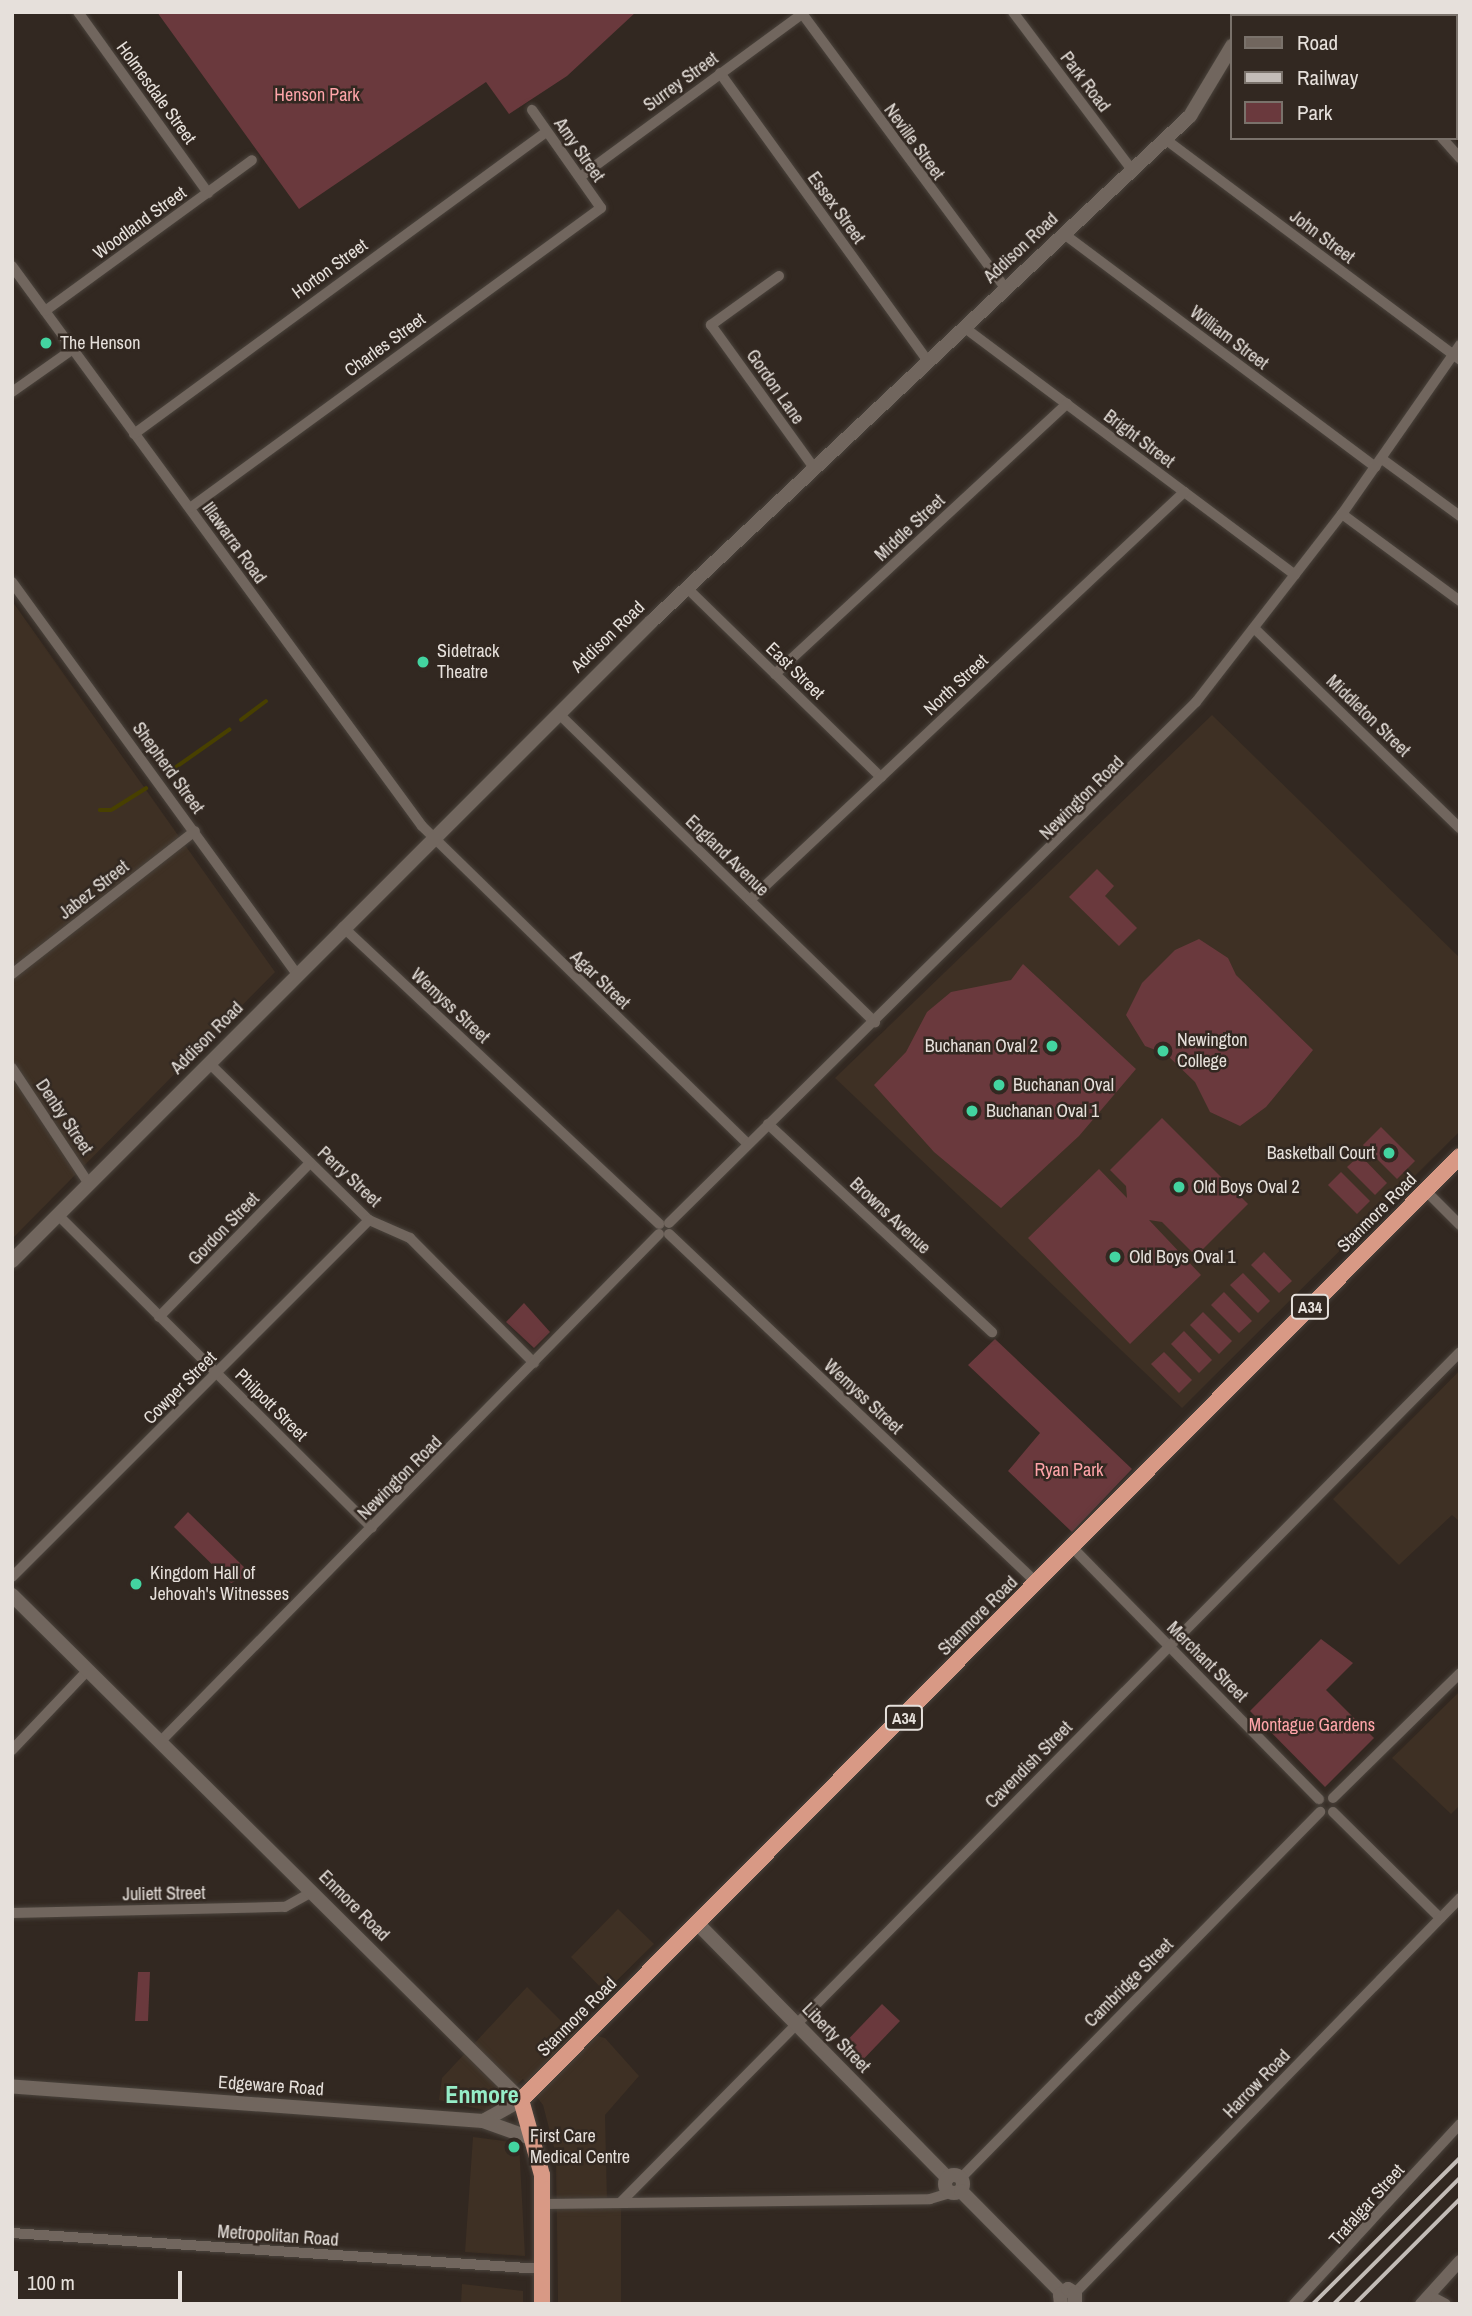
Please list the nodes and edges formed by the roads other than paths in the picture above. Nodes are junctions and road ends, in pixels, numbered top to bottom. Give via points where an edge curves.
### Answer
1 (78, 12) edge
2 (1013, 12) edge
3 (802, 13) edge
4 (1230, 50) edge
5 (720, 73) junction
6 (532, 110) dead end
7 (546, 132) junction
8 (1165, 139) junction
9 (1444, 140) edge
10 (1460, 158) edge
11 (253, 160) dead end
12 (1133, 171) junction
13 (580, 177) junction
14 (208, 192) junction
15 (601, 208) joint
16 (1064, 234) junction
17 (12, 266) edge
18 (779, 276) dead end
19 (1005, 288) junction
20 (46, 311) junction
21 (965, 328) junction
22 (1460, 345) edge
23 (74, 349) junction
24 (1457, 358) edge
25 (928, 361) junction
26 (12, 392) edge
27 (1067, 404) junction
28 (134, 434) junction
29 (1379, 463) junction
30 (814, 468) junction
31 (1184, 492) junction
32 (190, 508) junction
33 (1342, 514) junction
34 (1460, 516) edge
35 (1295, 575) junction
36 (12, 582) edge
37 (687, 588) junction
38 (1460, 601) edge
39 (1254, 628) junction
40 (775, 674) junction
41 (558, 713) junction
42 (881, 777) junction
43 (1460, 828) edge
44 (195, 831) junction
45 (432, 837) junction
46 (750, 900) junction
47 (343, 927) junction
48 (12, 974) edge
49 (297, 974) junction
50 (875, 1022) junction
51 (208, 1063) junction
52 (12, 1068) edge
53 (768, 1124) junction
54 (748, 1144) junction
55 (1460, 1156) edge
56 (310, 1163) junction
57 (89, 1184) junction
58 (1426, 1191) junction
59 (58, 1215) junction
60 (369, 1220) junction
61 (1460, 1225) edge
62 (664, 1228) junction
63 (12, 1261) edge
64 (159, 1317) junction
65 (992, 1332) dead end
66 (1460, 1352) edge
67 (534, 1363) junction
68 (217, 1374) junction
69 (372, 1528) junction
70 (1072, 1547) junction
71 (12, 1577) edge
72 (1037, 1583) junction
73 (12, 1595) edge
74 (1169, 1646) junction
75 (88, 1670) junction
76 (1460, 1673) edge
77 (160, 1742) junction
78 (12, 1750) edge
79 (1333, 1798) junction
80 (1320, 1799) junction
81 (1320, 1812) junction
82 (1333, 1812) junction
83 (312, 1892) junction
84 (1460, 1898) edge
85 (12, 1913) edge
86 (1440, 1918) junction
87 (698, 1924) junction
88 (796, 2023) junction
89 (12, 2086) edge
90 (521, 2100) junction
91 (483, 2120) junction
92 (1460, 2124) edge
93 (536, 2140) junction
94 (955, 2185) junction
95 (621, 2202) junction
96 (544, 2204) junction
97 (12, 2233) edge
98 (1460, 2261) edge
99 (542, 2269) junction
100 (1425, 2299) edge
101 (1065, 2300) edge
102 (542, 2304) edge
103 (1294, 2304) edge
104 (1446, 2304) edge

1 - 14 street, Holmesdale Street
2 - 12 street, Park Road
3 - 5 street, Surrey Street
3 - 19 street, Neville Street
4 - 8 main road, Addison Road via 1208,95
5 - 13 street, Surrey Street
5 - 25 street, Essex Street
6 - 7 street, Amy Street
7 - 13 street, Amy Street
7 - 28 street, Horton Street
8 - 12 main road, Addison Road
8 - 24 street, John Street
9 - 10 street
11 - 14 street, Woodland Street
12 - 16 main road, Addison Road
13 - 15 street, Amy Street
14 - 20 street, Woodland Street
15 - 32 street, Charles Street
16 - 19 main road, Addison Road
16 - 29 street, William Street
17 - 20 street, Illawarra Road
18 - 30 street, Gordon Lane via 711,325
19 - 21 main road, Addison Road
20 - 23 street, Illawarra Road
21 - 25 main road, Addison Road
21 - 27 street, Bright Street
22 - 24 street, Newington Road
23 - 26 street
23 - 28 street, Illawarra Road
24 - 29 street, Newington Road
25 - 30 main road, Addison Road
27 - 31 street, Bright Street
27 - 40 street, Middle Street
28 - 32 street, Illawarra Road
29 - 33 street, Newington Road
29 - 34 street, William Street
30 - 37 main road, Addison Road
31 - 35 street, Bright Street
31 - 42 street, North Street
32 - 45 street, Illawarra Road
33 - 35 street, Newington Road
33 - 38 street
35 - 39 street, Newington Road
36 - 44 street, Shepherd Street
37 - 40 street, East Street
37 - 41 main road, Addison Road
39 - 43 street, Middleton Street
39 - 50 street, Newington Road via 1152,751
40 - 42 street, East Street
41 - 45 main road, Addison Road
41 - 46 street, England Avenue
42 - 46 street, North Street
44 - 48 street, Jabez Street
44 - 49 street, Shepherd Street
45 - 47 main road, Addison Road
45 - 54 street, Agar Street
46 - 50 street, England Avenue
47 - 49 main road, Addison Road
47 - 62 street, Wemyss Street
49 - 51 main road, Addison Road
50 - 53 street, Newington Road
51 - 56 street, Perry Street
51 - 57 main road, Addison Road
52 - 57 street, Denby Street
53 - 54 street, Newington Road
53 - 65 street, Browns Avenue
54 - 62 street, Newington Road
55 - 58 highway, Stanmore Road / A34
56 - 60 street, Perry Street
56 - 64 street, Gordon Street
57 - 59 main road, Addison Road
58 - 61 street
58 - 70 highway, Stanmore Road / A34
59 - 63 main road, Addison Road
59 - 64 street, Philpott Street
60 - 67 street, Perry Street via 410,1238
60 - 68 street, Cowper Street
62 - 67 street, Newington Road
62 - 72 street, Wemyss Street
64 - 68 street, Philpott Street
66 - 74 street, Cavendish Street
67 - 69 street, Newington Road
68 - 69 street, Philpott Street
68 - 71 street, Cowper Street
69 - 77 street, Newington Road
70 - 72 highway, Stanmore Road / A34
70 - 74 street, Merchant Street
72 - 87 highway, Stanmore Road / A34
73 - 75 main road, Enmore Road
74 - 80 street, Merchant Street
74 - 88 street, Cavendish Street
75 - 77 main road, Enmore Road
75 - 78 street
76 - 79 street
77 - 83 main road, Enmore Road
79 - 80 street
79 - 82 street
80 - 81 street
81 - 82 street
81 - 94 street, Cambridge Street
82 - 86 street
83 - 85 street, Juliett Street via 285,1907
83 - 90 main road, Enmore Road
84 - 86 street, Harrow Road
86 - 101 street, Harrow Road
87 - 88 main road, Liberty Street
87 - 90 highway, Stanmore Road / A34
88 - 94 main road, Liberty Street
88 - 95 street, Cavendish Street
89 - 91 main road, Edgeware Road
90 - 91 main road
90 - 93 highway, Enmore Road
91 - 93 main road, Edgeware Road
92 - 103 street, Trafalgar Street
93 - 96 highway, Enmore Road
94 - 95 street via 930,2199
94 - 101 main road, Liberty Street
95 - 96 street
96 - 99 highway, Enmore Road
97 - 99 street, Metropolitan Road
98 - 100 street
99 - 102 highway, Enmore Road
100 - 104 street

